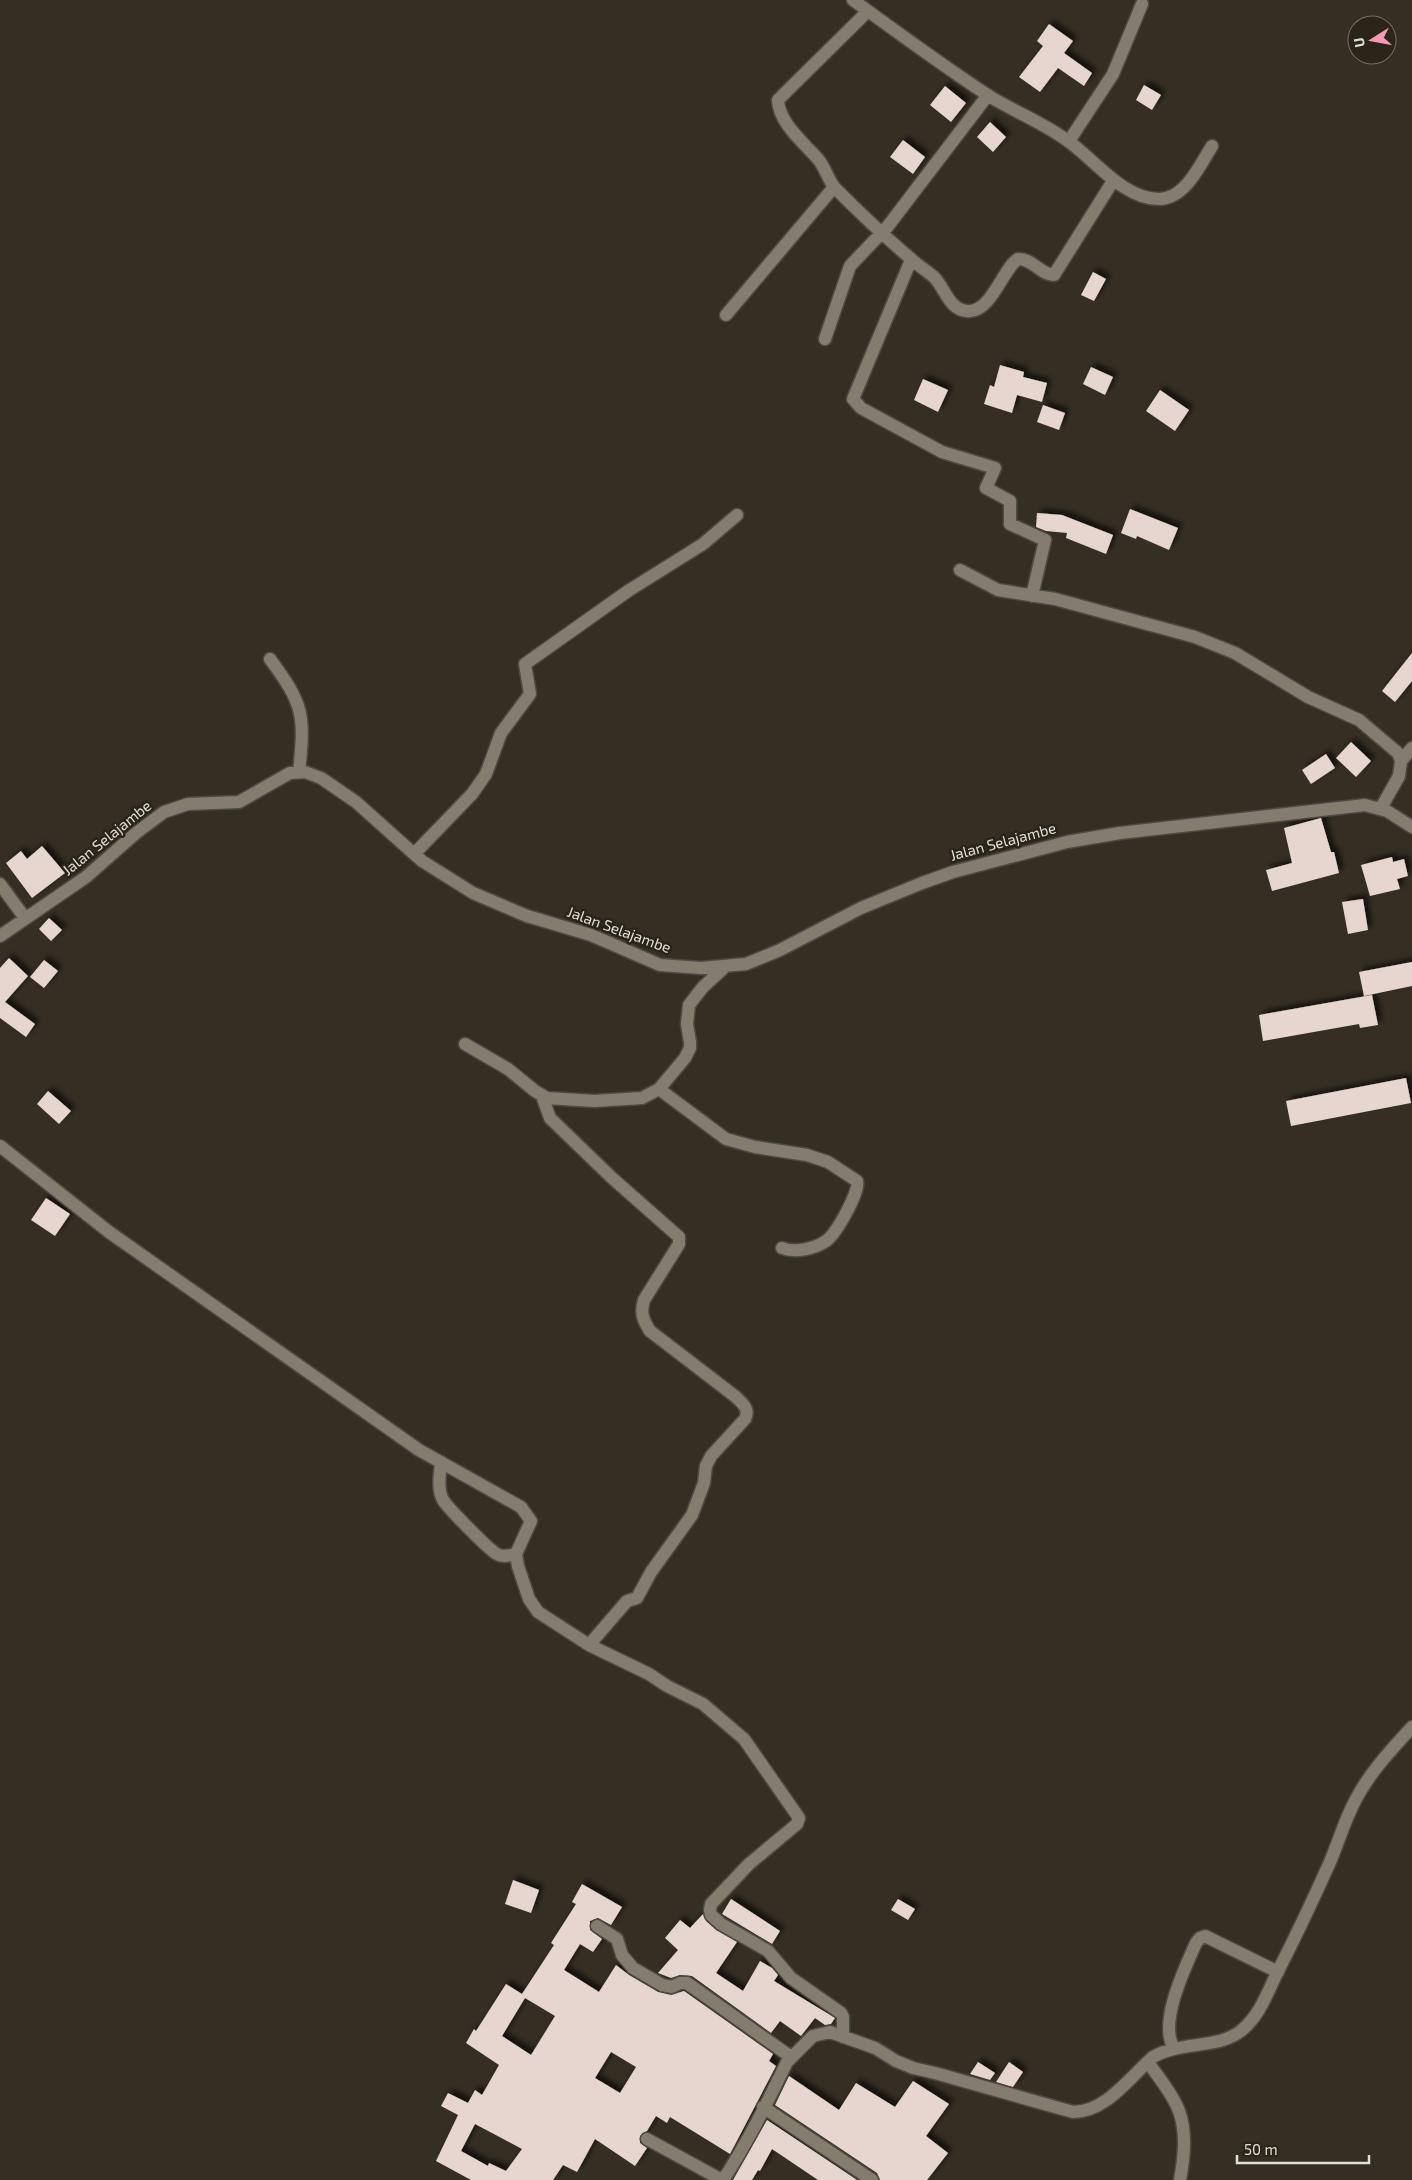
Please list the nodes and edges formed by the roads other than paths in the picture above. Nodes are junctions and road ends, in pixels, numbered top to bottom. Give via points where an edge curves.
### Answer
1 (853, 0) edge
2 (1142, 4) dead end
3 (868, 11) junction
4 (988, 95) junction
5 (1070, 141) junction
6 (1212, 146) dead end
7 (1113, 180) junction
8 (834, 187) junction
9 (882, 232) junction
10 (911, 260) junction
11 (726, 315) dead end
12 (825, 339) dead end
13 (736, 514) dead end
14 (960, 570) dead end
15 (1032, 596) junction
16 (270, 659) dead end
17 (1412, 748) edge
18 (1401, 761) junction
19 (299, 772) junction
20 (1381, 808) junction
21 (1412, 827) edge
22 (414, 854) junction
23 (0, 884) edge
24 (26, 918) junction
25 (0, 936) edge
26 (725, 967) junction
27 (465, 1044) dead end
28 (659, 1089) junction
29 (542, 1096) junction
30 (0, 1146) edge
31 (782, 1248) dead end
32 (441, 1462) junction
33 (516, 1554) junction
34 (589, 1645) junction
35 (1412, 1727) edge
36 (597, 1926) dead end
37 (1278, 1972) junction
38 (843, 2037) junction
39 (1174, 2048) junction
40 (790, 2057) junction
41 (1148, 2062) junction
42 (763, 2107) junction
43 (648, 2139) dead end
44 (722, 2180) edge
45 (872, 2180) edge
46 (1180, 2180) edge

1 - 3 street
2 - 5 street via 1112,74
3 - 4 street
3 - 8 street via 778,100 778,110 783,119 824,166
4 - 5 street
4 - 9 street
5 - 7 street
6 - 7 street via 1191,179 1169,198 1146,198
7 - 10 street via 1054,275 1018,259 996,292 975,310 968,312 955,306 935,278
8 - 9 street
8 - 11 street
9 - 10 street
9 - 12 street via 850,266
10 - 15 street via 852,399 861,408 942,452 995,468 986,488 1010,501 1010,524 1045,540
13 - 22 street via 704,544 628,590 525,664 530,694 501,733 486,774 472,794
14 - 15 street via 998,590
15 - 18 street via 1168,628 1235,653 1308,696 1359,720 1393,748
16 - 19 street via 292,690 302,715
17 - 18 street
18 - 20 street via 1398,776
19 - 22 street, Jalan Selajambe via 321,778 356,802
19 - 24 street, Jalan Selajambe via 285,776 240,802 188,804 164,812 86,877
20 - 21 street, Jalan Selajambe
20 - 26 street, Jalan Selajambe via 1365,805 1345,807 1067,842 937,878 860,908 768,955 746,964
22 - 26 street, Jalan Selajambe via 487,900 591,935 645,960 670,967
23 - 24 street
24 - 25 street, Jalan Selajambe
26 - 28 street via 703,987 690,1005 686,1024 690,1048
27 - 29 street via 508,1069
28 - 29 street via 642,1098 626,1101
28 - 31 street via 726,1139 807,1155 828,1162 857,1180 854,1199 827,1241 798,1251
29 - 34 street via 550,1118 610,1177 679,1236 680,1244 644,1300 641,1310 644,1322 650,1331 736,1397 748,1414 711,1456 692,1515 651,1572 637,1598 627,1601
30 - 32 street via 109,1232 419,1450
32 - 33 street via 439,1490 443,1501 486,1546 499,1555
32 - 33 street via 521,1507 529,1515 530,1525
33 - 34 street via 529,1599 538,1612
34 - 38 street via 704,1704 744,1739 795,1811 799,1818 797,1824 749,1864 716,1897 710,1910 721,1924 768,1951 791,1978 841,2013
35 - 37 street via 1364,1783
36 - 40 street via 617,1939 622,1955 633,1968 662,1985 672,1987 687,1983
37 - 39 street via 1258,2011 1241,2031 1217,2041
37 - 39 street via 1205,1936 1200,1938 1178,1985 1171,2013 1168,2037
38 - 40 street via 830,2032 819,2034
38 - 41 street via 875,2048 913,2068 1073,2112 1083,2112 1102,2104
39 - 41 street via 1161,2052
40 - 42 street
41 - 46 street via 1179,2110 1184,2130
42 - 44 street via 754,2130
42 - 45 street
43 - 44 street

